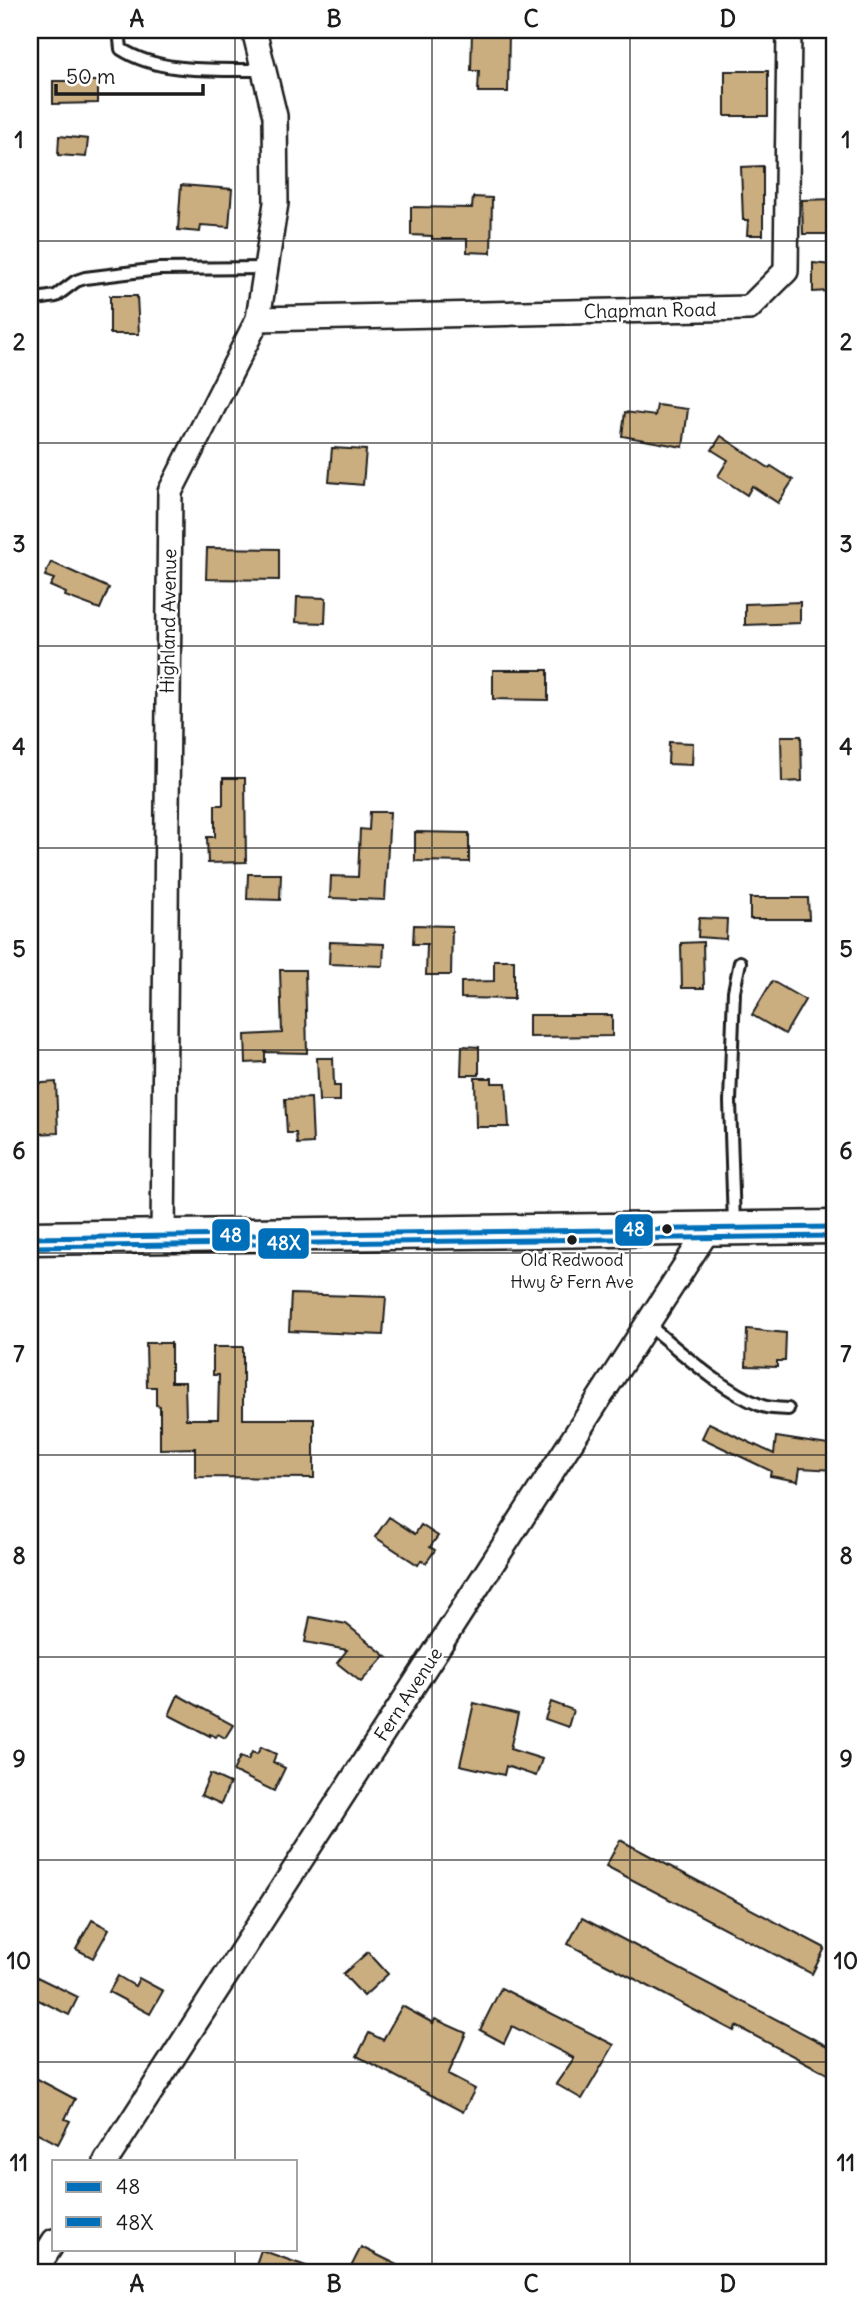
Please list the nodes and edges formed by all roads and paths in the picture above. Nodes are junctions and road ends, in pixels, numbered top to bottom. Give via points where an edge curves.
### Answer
1 (119, 30) edge
2 (254, 30) edge
3 (789, 30) edge
4 (265, 70) junction
5 (266, 268) junction
6 (30, 300) edge
7 (258, 319) junction
8 (740, 962) dead end
9 (722, 1227) junction
10 (835, 1227) edge
11 (163, 1237) junction
12 (30, 1238) edge
13 (647, 1324) junction
14 (788, 1409) dead end
15 (107, 2160) edge
16 (52, 2244) edge
17 (34, 2273) edge

1 - 4 lane via 121,49 137,59 188,68
2 - 4 street, Highland Avenue
3 - 7 street, Chapman Road via 786,271 749,308
4 - 5 street, Highland Avenue via 275,116 276,190
5 - 6 lane via 159,269 85,278 56,296
5 - 7 street, Highland Avenue
7 - 11 street, Highland Avenue via 170,492
8 - 9 lane via 734,991
9 - 10 main road
9 - 11 main road
9 - 13 street, Fern Avenue
11 - 12 main road
13 - 14 lane via 726,1385 762,1406
13 - 15 street, Fern Avenue
16 - 17 street

